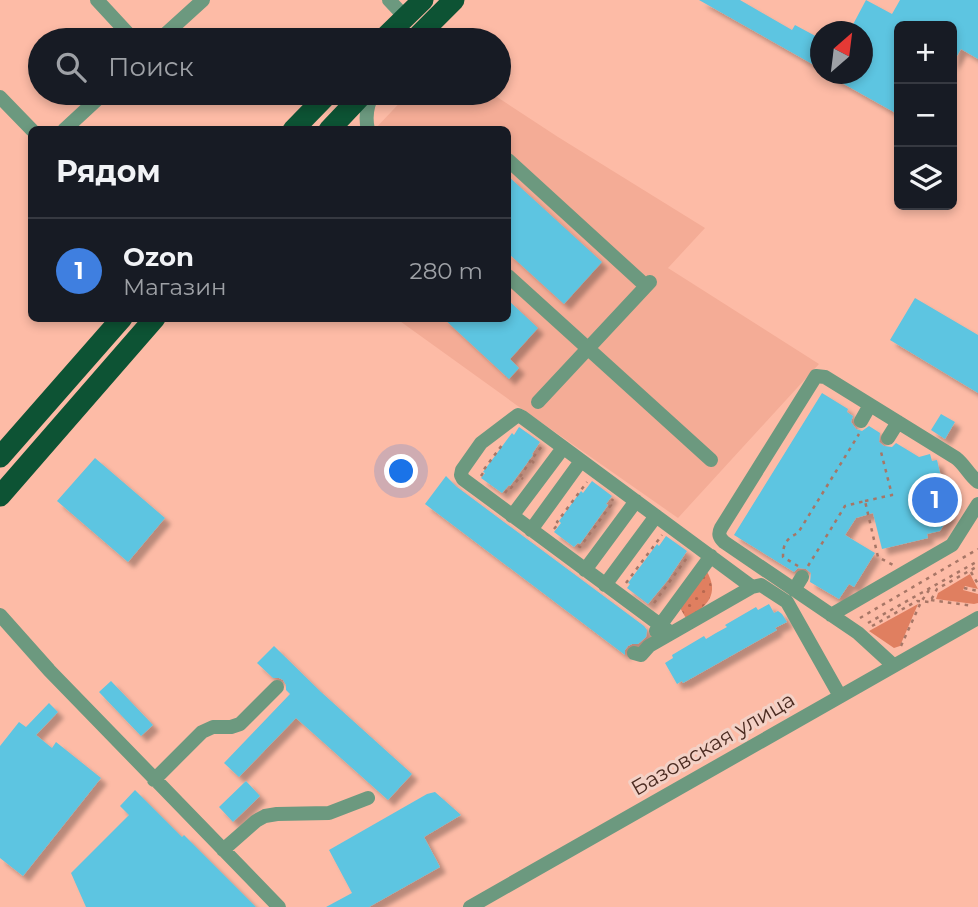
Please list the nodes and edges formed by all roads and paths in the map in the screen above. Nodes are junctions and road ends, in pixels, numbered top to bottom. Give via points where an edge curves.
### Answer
1 (97, 0) edge
2 (203, 0) edge
3 (389, 0) edge
4 (423, 0) edge
5 (454, 0) edge
6 (405, 18) junction
7 (123, 28) edge
8 (172, 28) edge
9 (395, 28) edge
10 (426, 28) edge
11 (0, 97) edge
12 (91, 105) edge
13 (317, 105) edge
14 (353, 105) edge
15 (369, 105) edge
16 (28, 126) edge
17 (68, 126) edge
18 (297, 126) edge
19 (333, 126) edge
20 (368, 126) edge
21 (511, 163) edge
22 (511, 279) edge
23 (118, 322) edge
24 (152, 322) edge
25 (588, 349) junction
26 (538, 402) dead end
27 (870, 405) junction
28 (898, 422) junction
29 (862, 424) joint
30 (505, 441) dead end
31 (546, 441) dead end
32 (884, 442) joint
33 (563, 448) junction
34 (0, 457) edge
35 (531, 460) junction
36 (711, 460) dead end
37 (581, 461) junction
38 (546, 471) junction
39 (592, 475) dead end
40 (520, 477) junction
41 (477, 481) dead end
42 (978, 482) edge
43 (529, 483) dead end
44 (617, 494) dead end
45 (0, 496) edge
46 (500, 498) dead end
47 (636, 501) junction
48 (865, 501) junction
49 (978, 504) edge
50 (512, 516) junction
51 (656, 516) junction
52 (666, 529) dead end
53 (531, 530) junction
54 (550, 535) dead end
55 (978, 549) edge
56 (694, 550) dead end
57 (573, 552) dead end
58 (711, 556) junction
59 (978, 561) edge
60 (978, 566) edge
61 (585, 570) junction
62 (970, 571) junction
63 (905, 573) junction
64 (802, 577) dead end
65 (605, 584) junction
66 (978, 584) edge
67 (752, 587) junction
68 (931, 588) junction
69 (964, 588) dead end
70 (622, 589) dead end
71 (794, 590) junction
72 (978, 592) edge
73 (931, 600) junction
74 (921, 601) junction
75 (650, 609) dead end
76 (977, 613) edge
77 (0, 615) edge
78 (831, 615) junction
79 (853, 622) junction
80 (665, 629) junction
81 (867, 629) dead end
82 (900, 649) dead end
83 (634, 653) dead end
84 (893, 665) junction
85 (277, 687) dead end
86 (840, 696) junction
87 (154, 780) junction
88 (368, 798) dead end
89 (223, 850) junction
90 (279, 907) edge
91 (470, 907) edge

1 - 7 street
2 - 8 street
3 - 6 street
4 - 6 highway
5 - 10 highway
6 - 9 highway
11 - 16 street
12 - 17 street
13 - 18 highway
14 - 19 highway
15 - 20 street
21 - 25 street via 648,284
22 - 25 street
23 - 34 highway
24 - 45 highway
25 - 26 street
25 - 36 street
27 - 28 street
27 - 29 street
27 - 71 street via 816,376 719,533 724,542 763,561
28 - 32 street
28 - 42 street via 962,462
29 - 48 path via 798,533 783,546 783,557 805,570 845,506
30 - 41 path
31 - 35 path
32 - 48 path via 892,495
33 - 37 street
33 - 38 street
33 - 50 street via 518,415 481,443 460,475
35 - 38 path
35 - 40 path
37 - 47 street
37 - 53 street
38 - 50 street
39 - 54 path
40 - 43 path
40 - 46 path
44 - 57 path
47 - 51 street
47 - 61 street
48 - 63 path via 878,557
49 - 63 street via 952,545
50 - 53 street
51 - 58 street
51 - 65 street
52 - 70 path
53 - 61 street
55 - 79 path
56 - 75 path
58 - 67 street
58 - 80 street
59 - 68 path
60 - 62 path
61 - 65 street
62 - 66 path
62 - 73 path via 937,589
63 - 78 street
64 - 71 street
65 - 80 street
67 - 80 street
67 - 86 street via 761,584 787,602
68 - 74 path
68 - 79 path via 867,624
69 - 72 path
71 - 78 street
73 - 74 path
73 - 76 path
74 - 81 path
74 - 82 path
76 - 84 street, Базовская улица
77 - 87 street
78 - 79 street
79 - 84 street
80 - 83 street via 641,655
84 - 86 street, Базовская улица
85 - 87 street via 240,724 202,732
86 - 91 street, Базовская улица
87 - 89 street
88 - 89 street via 329,813 265,816
89 - 90 street

